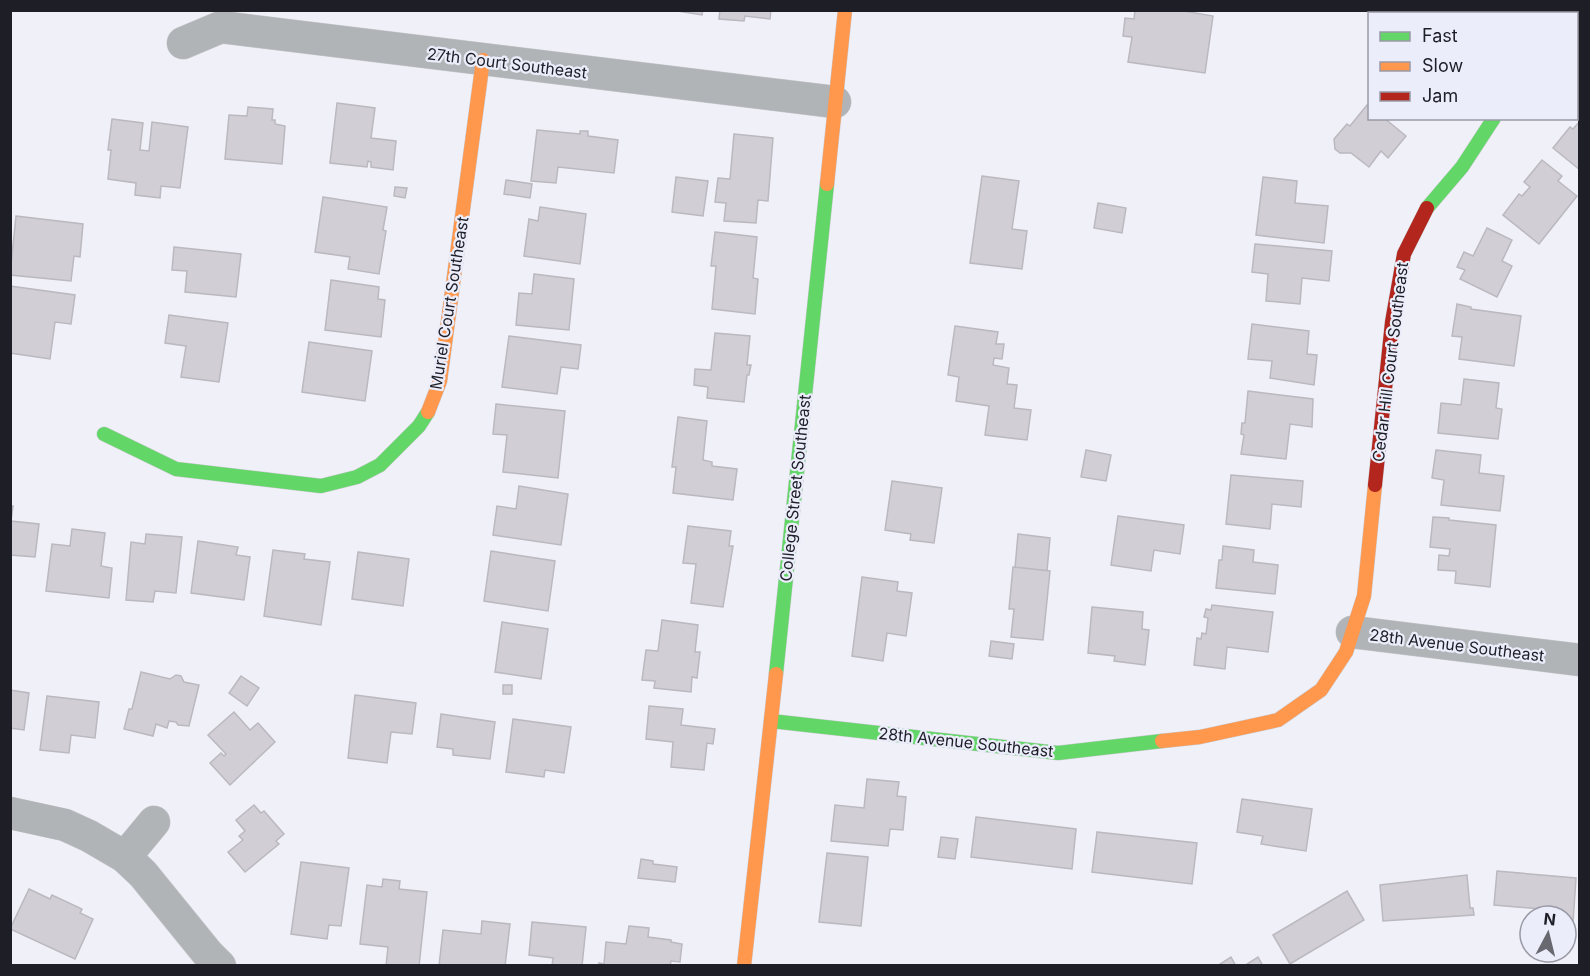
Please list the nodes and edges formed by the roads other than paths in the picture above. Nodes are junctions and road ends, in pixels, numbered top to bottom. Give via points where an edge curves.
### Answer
1 (845, 10) edge
2 (183, 43) dead end
3 (483, 60) junction
4 (835, 102) junction
5 (1493, 120) edge
6 (104, 434) dead end
7 (1352, 632) junction
8 (1580, 660) edge
9 (771, 721) junction
10 (10, 813) edge
11 (154, 822) dead end
12 (125, 857) junction
13 (219, 966) edge
14 (744, 966) edge

1 - 4 street, College Street Southeast
2 - 3 street, 27th Court Southeast via 221,27
3 - 4 street, 27th Court Southeast
3 - 6 street, Muriel Court Southeast via 440,381 432,405 418,426 380,465 357,477 321,486 176,469
4 - 9 street, College Street Southeast
5 - 7 street, Cedar Hill Court Southeast via 1462,167 1427,208 1404,254 1378,441 1364,596
7 - 8 street, 28th Avenue Southeast
7 - 9 street, 28th Avenue Southeast via 1346,652 1321,690 1278,720 1200,737 1058,753
9 - 14 street, College Street Southeast
10 - 12 street via 64,825
11 - 12 street
12 - 13 street

